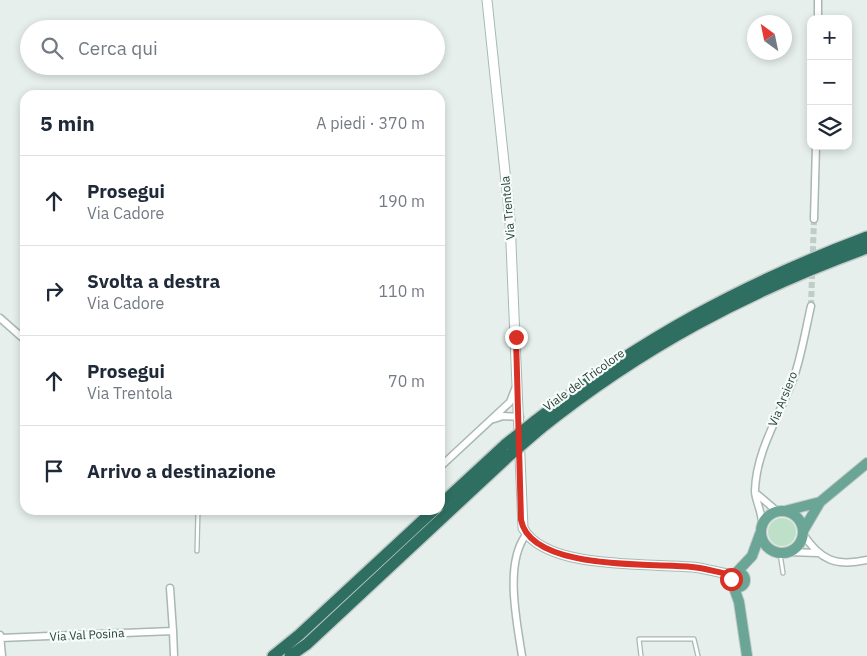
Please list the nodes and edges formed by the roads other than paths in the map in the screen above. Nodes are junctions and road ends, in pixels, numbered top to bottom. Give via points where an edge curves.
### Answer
1 (487, 0) edge
2 (818, 0) edge
3 (818, 15) edge
4 (816, 150) edge
5 (814, 219) tunnel mouth
6 (867, 237) edge
7 (867, 248) edge
8 (812, 306) tunnel mouth
9 (0, 318) edge
10 (20, 336) edge
11 (518, 384) junction
12 (520, 417) junction
13 (492, 420) junction
14 (538, 425) junction
15 (509, 449) junction
16 (445, 462) edge
17 (867, 463) edge
18 (755, 492) junction
19 (445, 501) edge
20 (820, 502) junction
21 (445, 511) edge
22 (781, 512) junction
23 (198, 515) edge
24 (429, 515) edge
25 (440, 515) edge
26 (762, 529) junction
27 (803, 533) junction
28 (526, 535) junction
29 (197, 551) dead end
30 (781, 552) junction
31 (817, 553) junction
32 (867, 560) edge
33 (783, 573) dead end
34 (736, 580) junction
35 (170, 588) dead end
36 (173, 631) junction
37 (0, 634) edge
38 (0, 638) edge
39 (2, 656) edge
40 (174, 656) edge
41 (273, 656) edge
42 (290, 656) edge
43 (522, 656) edge
44 (641, 656) edge
45 (698, 656) edge
46 (747, 656) edge

1 - 11 street, Via Trentola via 510,220
2 - 3 street
4 - 5 street
6 - 14 highway, Viale del Tricolore via 807,260 707,306 628,353
7 - 14 highway, Viale del Tricolore via 809,269 713,314 632,360
8 - 18 street, Via Arsiero via 795,373 765,444
9 - 10 street
11 - 12 street, Via Trentola
11 - 13 street via 510,402
12 - 13 street via 503,416
12 - 28 street, Via Trentola via 520,503
13 - 16 street
14 - 15 highway, Viale del Tricolore, bridge
15 - 19 highway, Viale del Tricolore
15 - 21 highway, Viale del Tricolore
17 - 20 main road
18 - 22 street
18 - 26 street, Via Arsiero via 762,511
20 - 22 main road
20 - 27 main road
22 - 26 main road via 769,516
22 - 27 main road via 797,518
23 - 29 lane
24 - 41 highway
25 - 42 highway, Viale del Tricolore
26 - 30 main road via 764,544
26 - 34 main road via 752,556
27 - 30 main road via 797,547
27 - 31 street
28 - 34 street via 544,548 574,558 694,567
28 - 43 street via 519,544 513,587
30 - 31 street
30 - 33 lane
30 - 34 main road via 754,560
31 - 32 street via 835,562
34 - 46 main road
35 - 36 street
36 - 38 street, Via Val Posina
36 - 40 street
37 - 38 street
38 - 39 street
44 - 45 lane via 639,639 694,639

